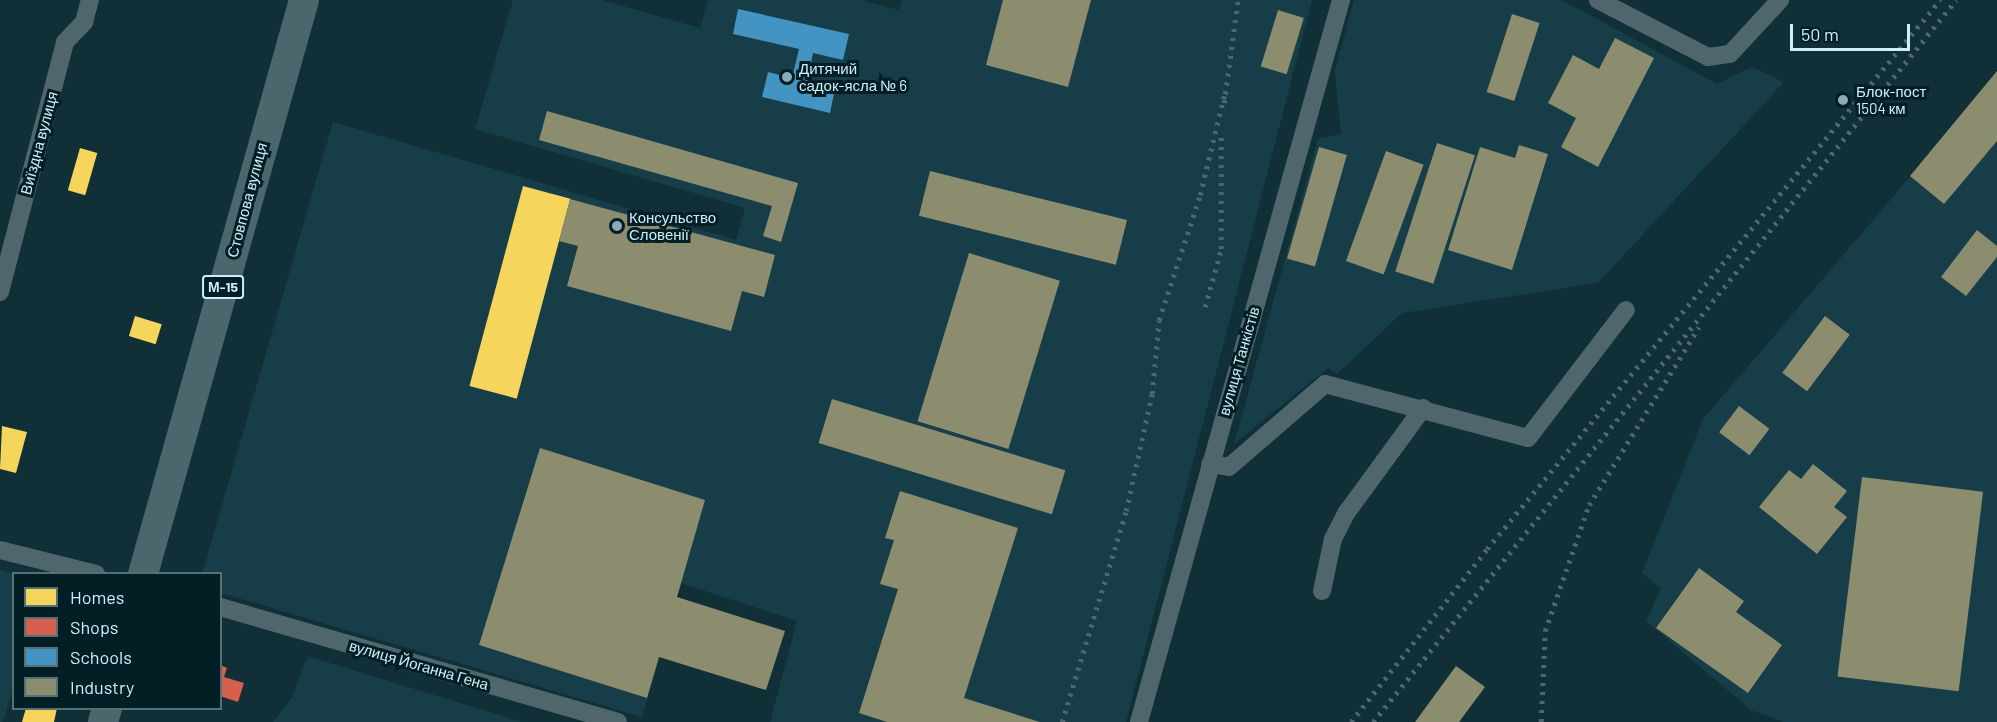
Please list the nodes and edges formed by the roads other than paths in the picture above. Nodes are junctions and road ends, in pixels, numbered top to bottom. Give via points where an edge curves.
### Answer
1 (90, 0) edge
2 (304, 0) edge
3 (1341, 0) edge
4 (1598, 0) edge
5 (1780, 0) edge
6 (0, 292) edge
7 (1626, 310) dead end
8 (1423, 408) junction
9 (1210, 464) junction
10 (0, 550) edge
11 (92, 572) edge
12 (143, 572) edge
13 (1322, 591) dead end
14 (222, 608) edge
15 (618, 722) edge
16 (1139, 722) edge

1 - 6 street, Виїздна вулиця via 84,22 64,42
2 - 12 main road, Стовпова вулиця / М-15
3 - 9 street, вулиця Танкістів
4 - 5 street via 1708,57 1730,54
7 - 8 street via 1528,438
8 - 9 street via 1325,384 1229,467
8 - 13 street via 1347,512 1333,539
9 - 16 street, вулиця Танкістів
10 - 11 street
14 - 15 street, вулиця Йоганна Гена

